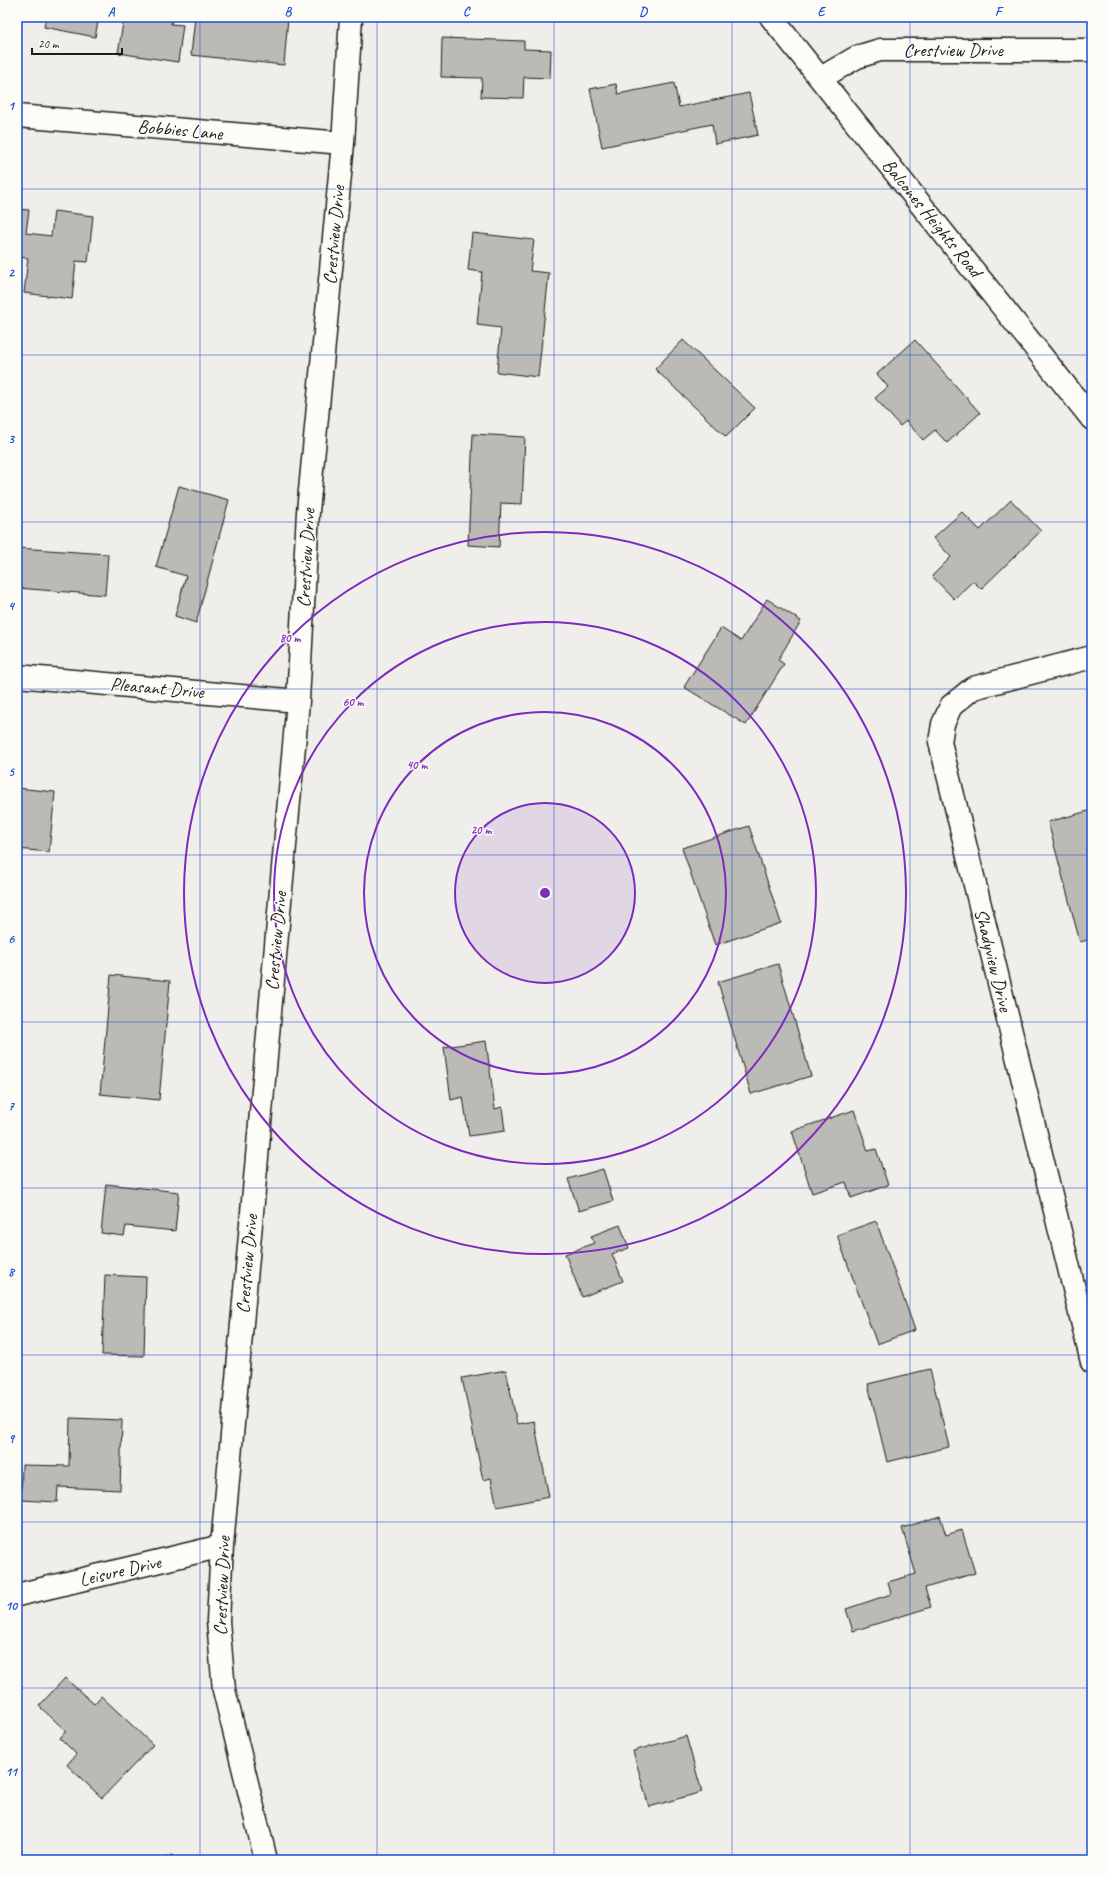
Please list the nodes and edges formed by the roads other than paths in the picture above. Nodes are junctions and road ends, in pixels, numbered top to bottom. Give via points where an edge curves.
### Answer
1 (351, 17) edge
2 (771, 17) edge
3 (1092, 50) edge
4 (821, 78) junction
5 (17, 116) edge
6 (343, 143) junction
7 (1092, 419) edge
8 (1092, 657) edge
9 (17, 676) edge
10 (298, 701) junction
11 (1092, 1362) edge
12 (222, 1546) junction
13 (17, 1595) edge
14 (266, 1860) edge

1 - 6 street, Crestview Drive
2 - 4 street, Balcones Heights Road
3 - 4 street, Crestview Drive via 880,50 857,57
4 - 7 street, Balcones Heights Road
5 - 6 street, Bobbies Lane
6 - 10 street, Crestview Drive via 308,512
8 - 11 street, Shadyview Drive via 973,688 951,706 943,724 940,742
9 - 10 street, Pleasant Drive
10 - 12 street, Crestview Drive
12 - 13 street, Leisure Drive
12 - 14 street, Crestview Drive via 218,1621 224,1690

